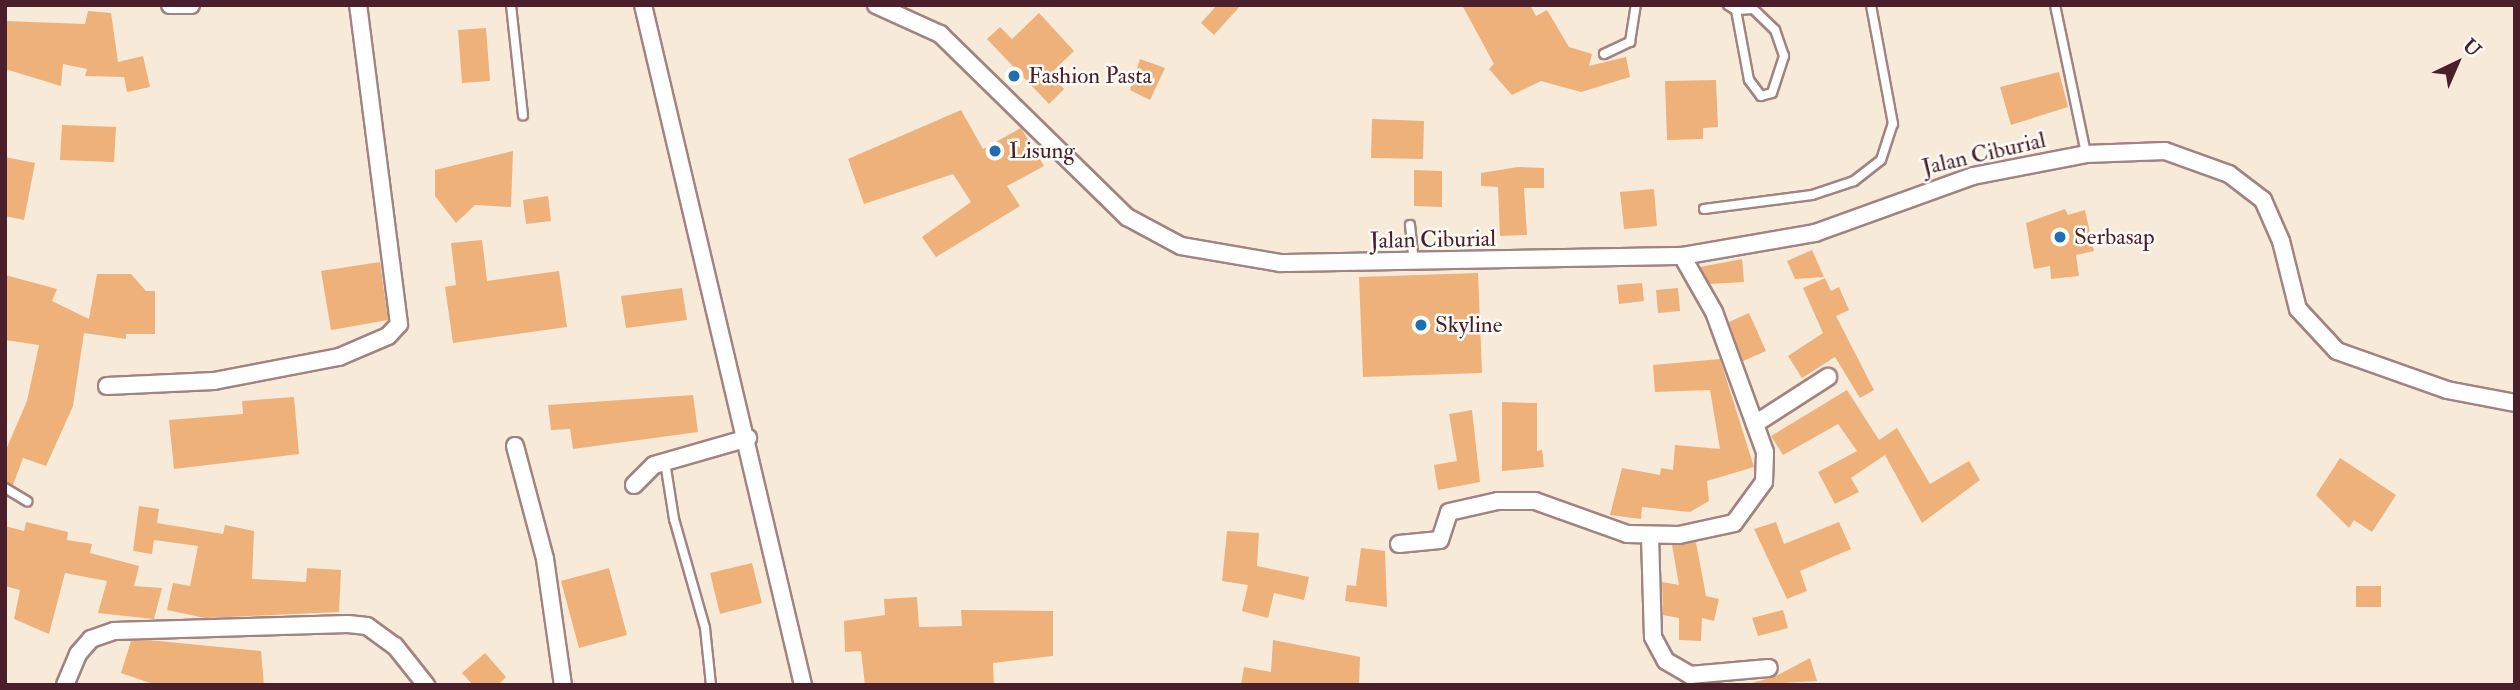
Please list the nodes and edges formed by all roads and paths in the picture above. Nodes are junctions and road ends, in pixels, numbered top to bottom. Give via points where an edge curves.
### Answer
1 (170, 5) edge
2 (191, 5) edge
3 (358, 5) edge
4 (511, 5) edge
5 (643, 5) edge
6 (876, 5) edge
7 (1636, 5) edge
8 (1871, 5) edge
9 (2055, 5) edge
10 (1732, 8) edge
11 (1604, 54) dead end
12 (523, 115) dead end
13 (2086, 154) junction
14 (1704, 209) dead end
15 (1410, 225) dead end
16 (1682, 256) junction
17 (1415, 264) junction
18 (1828, 377) dead end
19 (107, 386) dead end
20 (2515, 403) edge
21 (1755, 424) junction
22 (748, 438) junction
23 (515, 446) dead end
24 (665, 461) junction
25 (634, 485) dead end
26 (5, 488) edge
27 (27, 501) dead end
28 (1650, 536) junction
29 (1399, 544) dead end
30 (1769, 668) dead end
31 (65, 685) edge
32 (426, 685) edge
33 (563, 685) edge
34 (711, 685) edge
35 (803, 685) edge

1 - 2 street
3 - 19 street via 399,324 388,336 339,357 214,380
4 - 12 lane
5 - 22 street
6 - 17 street, Jalan Ciburial via 940,34 1127,217 1154,235 1217,255
7 - 11 lane via 1630,42
8 - 14 lane via 1893,124 1881,160 1854,181 1812,195
9 - 13 lane
10 - 10 lane via 1749,80 1762,96 1772,93 1784,56 1776,30 1753,9
13 - 16 street, Jalan Ciburial via 1973,176 1815,233
13 - 20 street, Jalan Ciburial via 2165,151 2229,174 2272,214 2298,309 2337,351 2447,390
15 - 17 lane
16 - 17 street, Jalan Ciburial
16 - 21 street via 1714,312
18 - 21 street
21 - 28 street via 1767,471 1744,513 1715,530
22 - 24 street
22 - 35 street
23 - 33 street via 545,559
24 - 25 street
24 - 34 lane via 674,519 705,628
26 - 27 lane
28 - 29 street via 1627,534 1535,501 1498,500 1448,512 1440,540
28 - 30 street via 1653,637 1666,661 1690,675
31 - 32 street via 78,654 91,639 114,631 348,624 367,626 395,646

